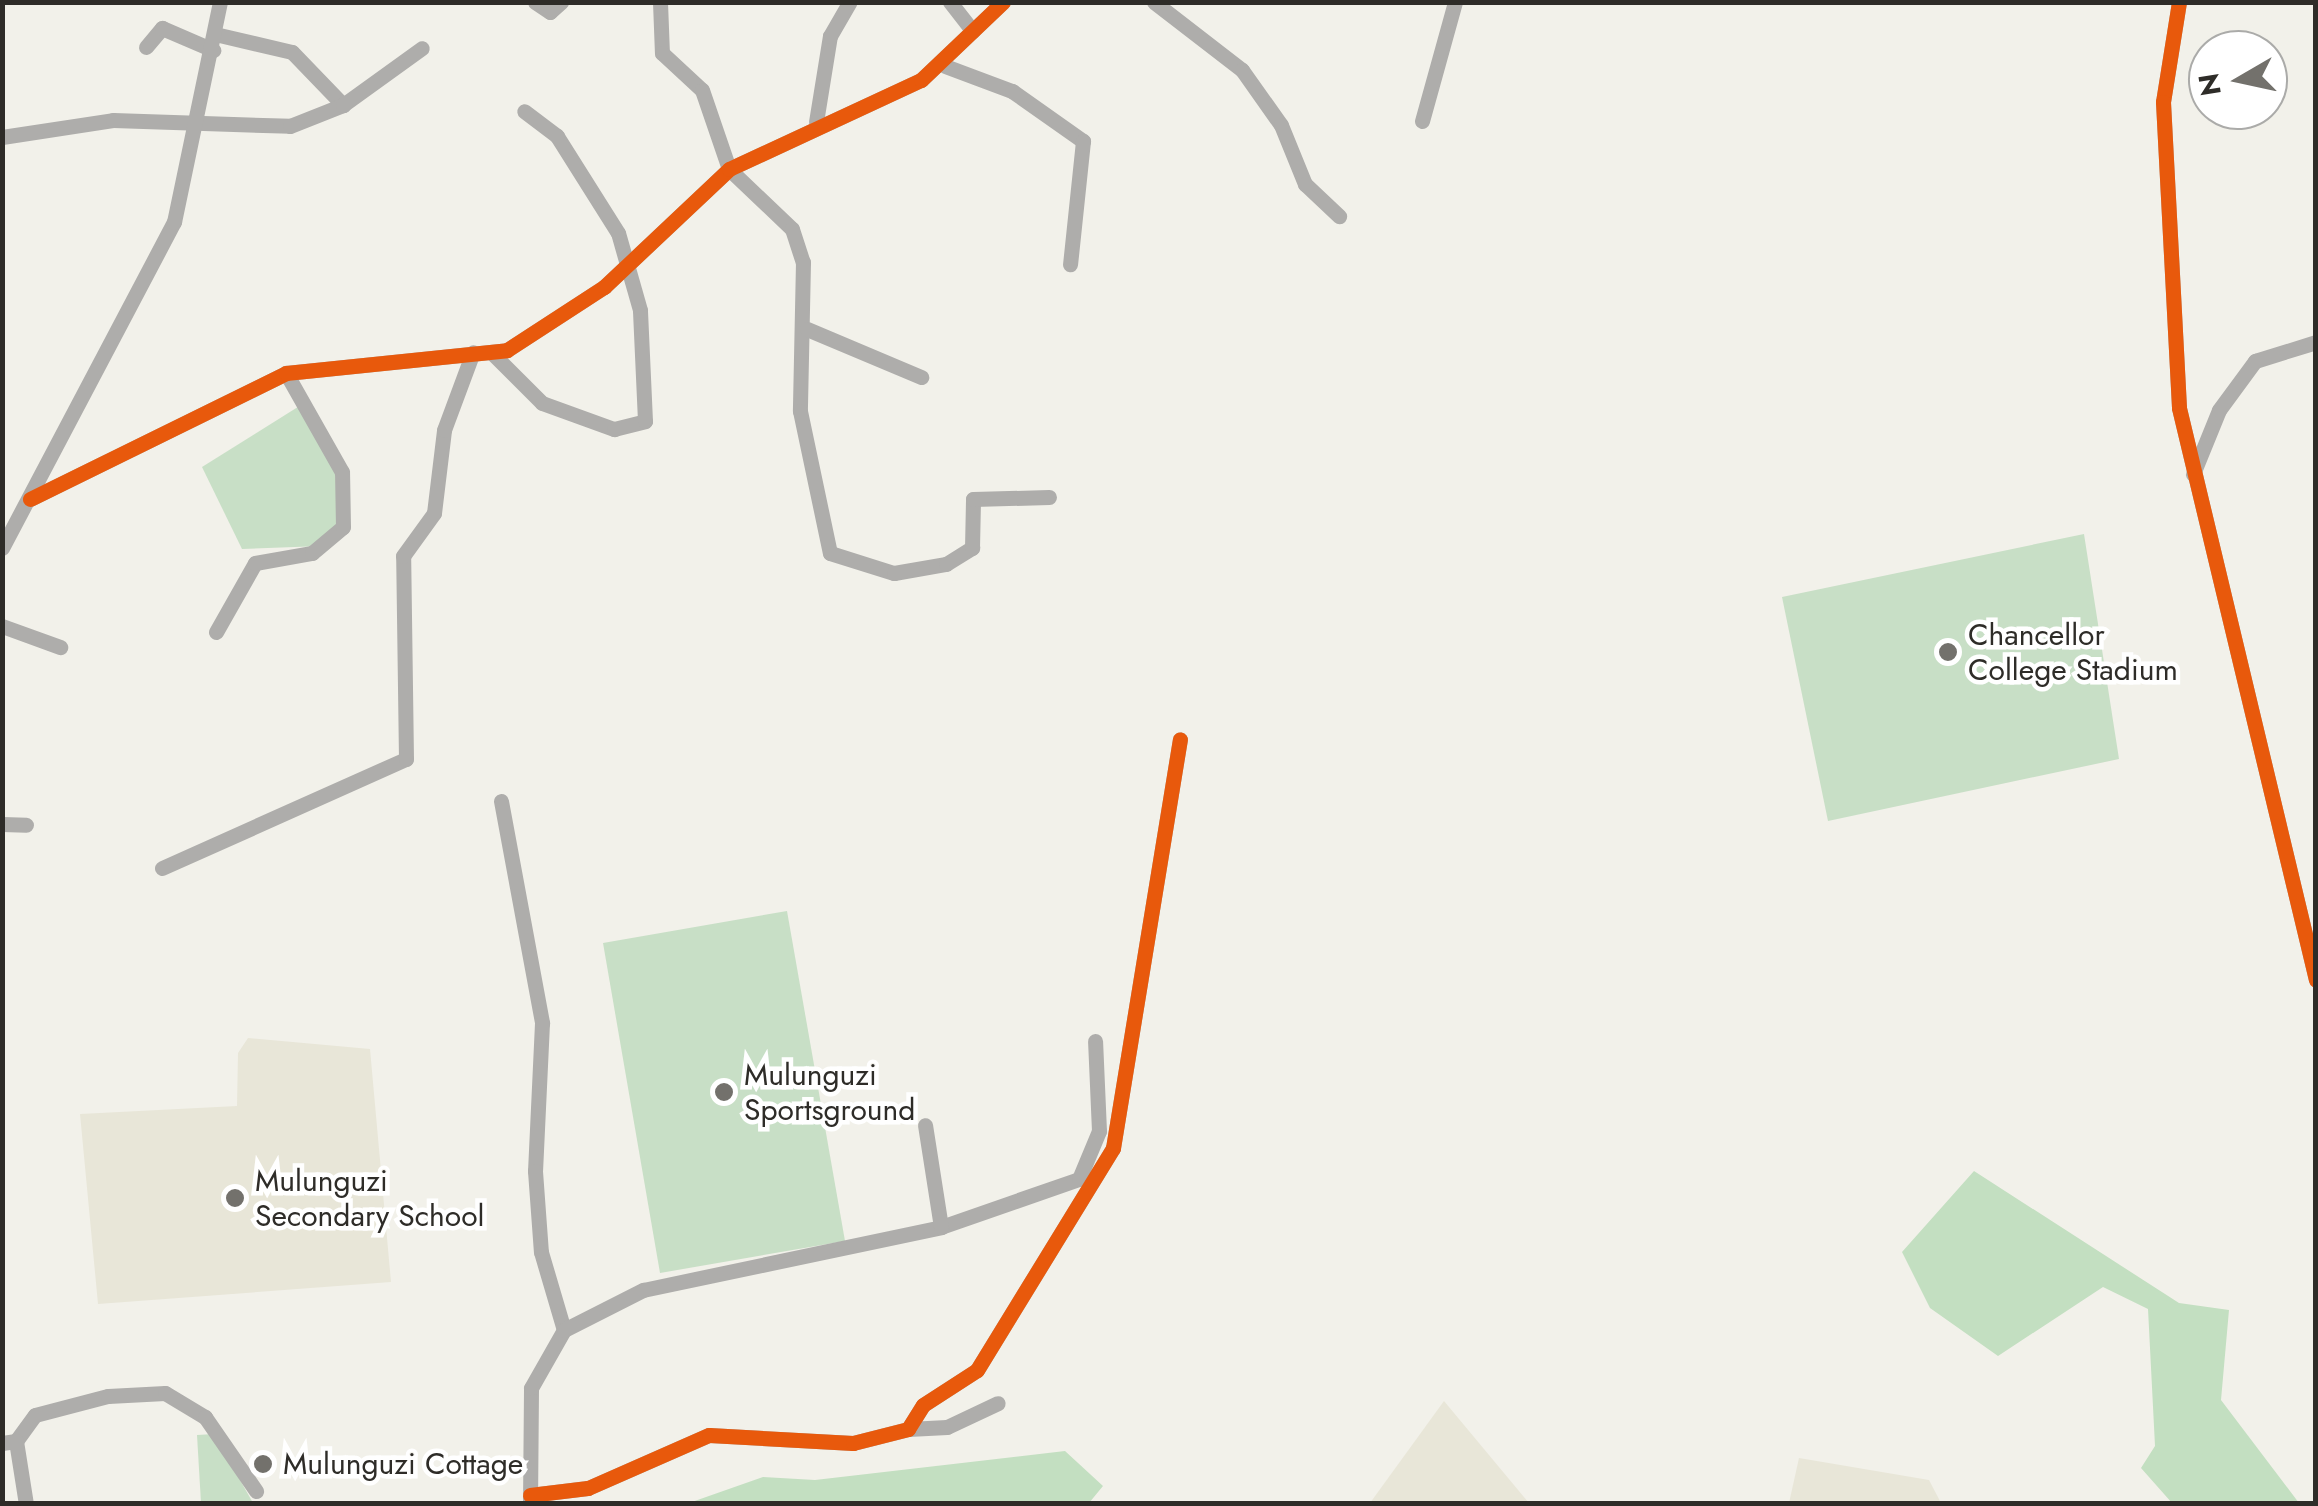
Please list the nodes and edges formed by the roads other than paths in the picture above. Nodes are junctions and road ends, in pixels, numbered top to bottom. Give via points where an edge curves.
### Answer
1 (220, 2) edge
2 (535, 2) edge
3 (561, 2) edge
4 (660, 2) edge
5 (850, 2) edge
6 (950, 2) edge
7 (1003, 2) edge
8 (1154, 2) edge
9 (1455, 2) edge
10 (2179, 2) edge
11 (973, 31) junction
12 (214, 42) junction
13 (146, 47) dead end
14 (422, 48) dead end
15 (945, 66) junction
16 (344, 105) junction
17 (524, 111) dead end
18 (201, 118) junction
19 (816, 122) junction
20 (1422, 122) dead end
21 (2, 137) edge
22 (729, 169) junction
23 (1339, 216) dead end
24 (1070, 264) dead end
25 (628, 266) junction
26 (807, 329) junction
27 (2316, 342) edge
28 (473, 352) junction
29 (494, 354) junction
30 (286, 372) junction
31 (921, 377) dead end
32 (2192, 478) junction
33 (1049, 497) dead end
34 (30, 499) junction
35 (2, 548) edge
36 (2, 626) edge
37 (216, 632) dead end
38 (60, 646) dead end
39 (1180, 738) dead end
40 (501, 801) dead end
41 (2, 824) edge
42 (26, 825) dead end
43 (162, 868) dead end
44 (2316, 980) edge
45 (1095, 1042) dead end
46 (925, 1125) dead end
47 (941, 1227) junction
48 (564, 1330) junction
49 (998, 1403) dead end
50 (908, 1429) junction
51 (9, 1442) edge
52 (256, 1491) dead end
53 (530, 1500) edge
54 (26, 1504) edge

1 - 12 street
2 - 3 street via 550,12
4 - 22 street via 662,54 702,90
5 - 19 street via 830,36
6 - 11 street
7 - 11 street
8 - 23 street via 1242,70 1281,125 1305,184
9 - 20 street
10 - 32 street via 2163,102 2164,179
11 - 15 street
12 - 13 street via 162,28
12 - 16 street via 292,52
12 - 18 street
14 - 16 street
15 - 19 street
15 - 24 street via 1012,91 1082,142
16 - 18 street via 290,126
17 - 25 street via 550,127 589,181
18 - 21 street
18 - 34 street via 174,222
19 - 22 street
22 - 25 street
22 - 26 street via 792,229
25 - 29 street
25 - 29 street via 646,407 634,428 614,430 542,403
26 - 31 street
26 - 33 street via 804,442 824,539 844,564 894,573 946,564 972,548 973,499 998,492
27 - 32 street via 2254,361 2220,410
28 - 29 street
28 - 30 street
28 - 43 street via 444,430 434,513 403,556 406,758
30 - 34 street
30 - 37 street via 342,472 343,527 312,553 255,563
32 - 44 street
34 - 35 street
36 - 38 street
39 - 50 street via 1113,1148 977,1370 922,1406
40 - 48 street via 542,1023 535,1171 542,1252
41 - 42 street
45 - 47 street via 1100,1131 1079,1179
46 - 47 street
47 - 48 street via 642,1290
48 - 53 street via 532,1388
49 - 50 street via 948,1427
50 - 53 street via 852,1443 709,1435 588,1488
51 - 52 street via 35,1415 108,1396 165,1393 205,1416
51 - 54 street

